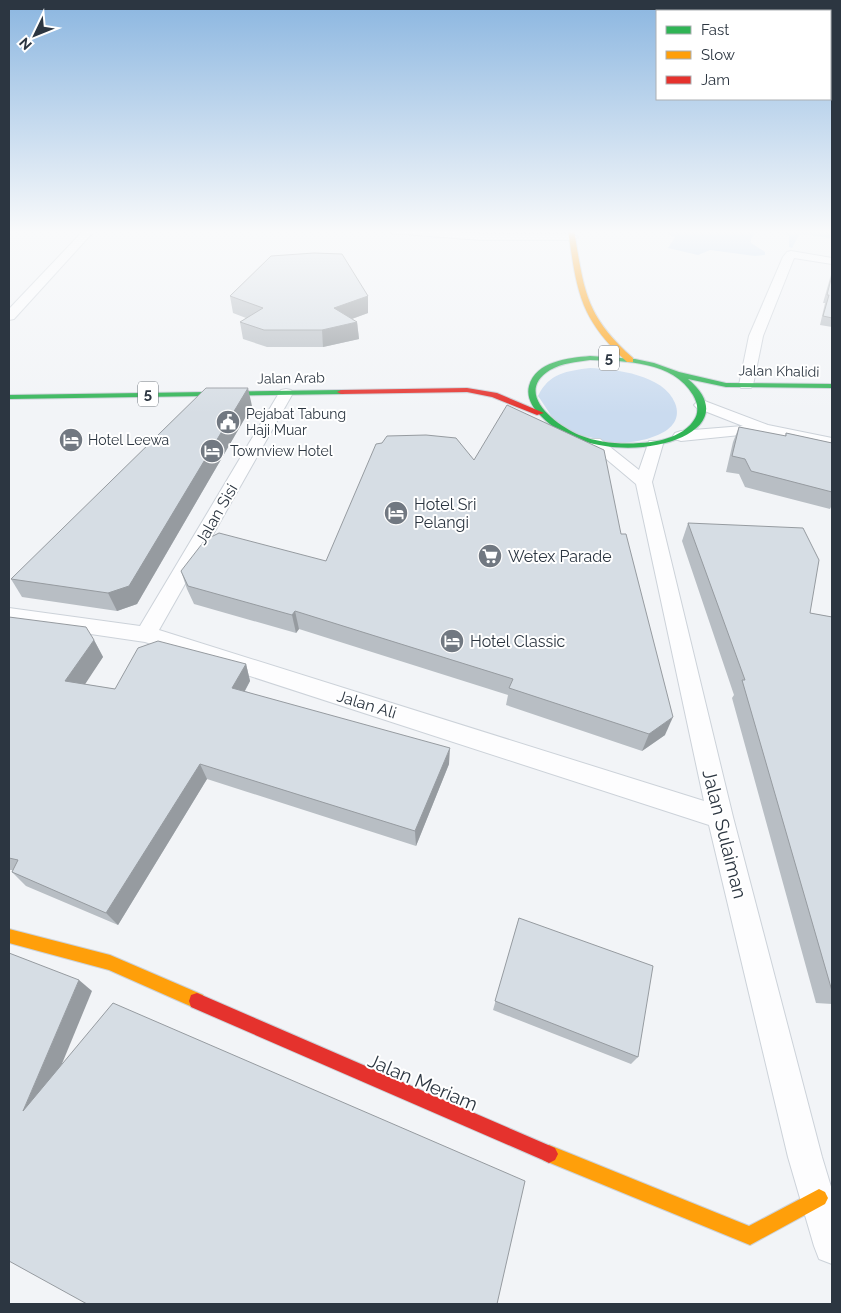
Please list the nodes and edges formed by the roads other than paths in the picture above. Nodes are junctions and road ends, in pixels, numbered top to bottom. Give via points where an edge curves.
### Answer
1 (32, 291) edge
2 (583, 291) edge
3 (774, 291) edge
4 (9, 316) edge
5 (584, 349) dead end
6 (630, 360) junction
7 (558, 365) junction
8 (543, 372) junction
9 (676, 374) junction
10 (526, 376) dead end
11 (502, 383) dead end
12 (726, 385) junction
13 (746, 385) junction
14 (832, 386) edge
15 (467, 390) junction
16 (286, 393) junction
17 (9, 397) edge
18 (701, 403) junction
19 (540, 413) junction
20 (764, 429) junction
21 (681, 436) junction
22 (594, 442) junction
23 (832, 443) edge
24 (655, 444) junction
25 (644, 482) junction
26 (9, 614) edge
27 (146, 634) junction
28 (720, 817) junction
29 (9, 936) edge
30 (819, 1198) junction
31 (832, 1246) edge

1 - 4 street
2 - 6 main road via 598,335
3 - 13 street via 756,336
5 - 7 main road
6 - 7 main road, 5 via 590,358
6 - 9 main road, 5
7 - 8 main road, 5
8 - 10 main road, 5
8 - 19 main road via 532,391 533,402
9 - 12 main road, 5
9 - 18 main road via 692,386
11 - 15 main road, 5
12 - 13 main road, Jalan Khalidi / 5
12 - 18 main road, 5 via 704,396
13 - 14 main road, Jalan Khalidi / 5
15 - 16 main road, Jalan Arab / 5
15 - 19 main road, Jalan Arab / 5 via 494,395
16 - 17 main road, Jalan Arab / 5
16 - 27 street, Jalan Sisi
18 - 20 street
18 - 21 main road via 701,417
19 - 22 main road, Jalan Arab via 571,434
20 - 21 street
20 - 23 street
21 - 24 main road, Jalan Arab
22 - 24 main road, Jalan Arab via 628,446
22 - 25 street
24 - 25 street
25 - 28 street, Jalan Sulaiman
26 - 27 street, Jalan Ali
27 - 28 street, Jalan Ali
28 - 30 street, Jalan Sulaiman via 805,1157
29 - 30 main road, Jalan Meriam via 118,966 328,1060 750,1236
30 - 31 street, Jalan Sulaiman

